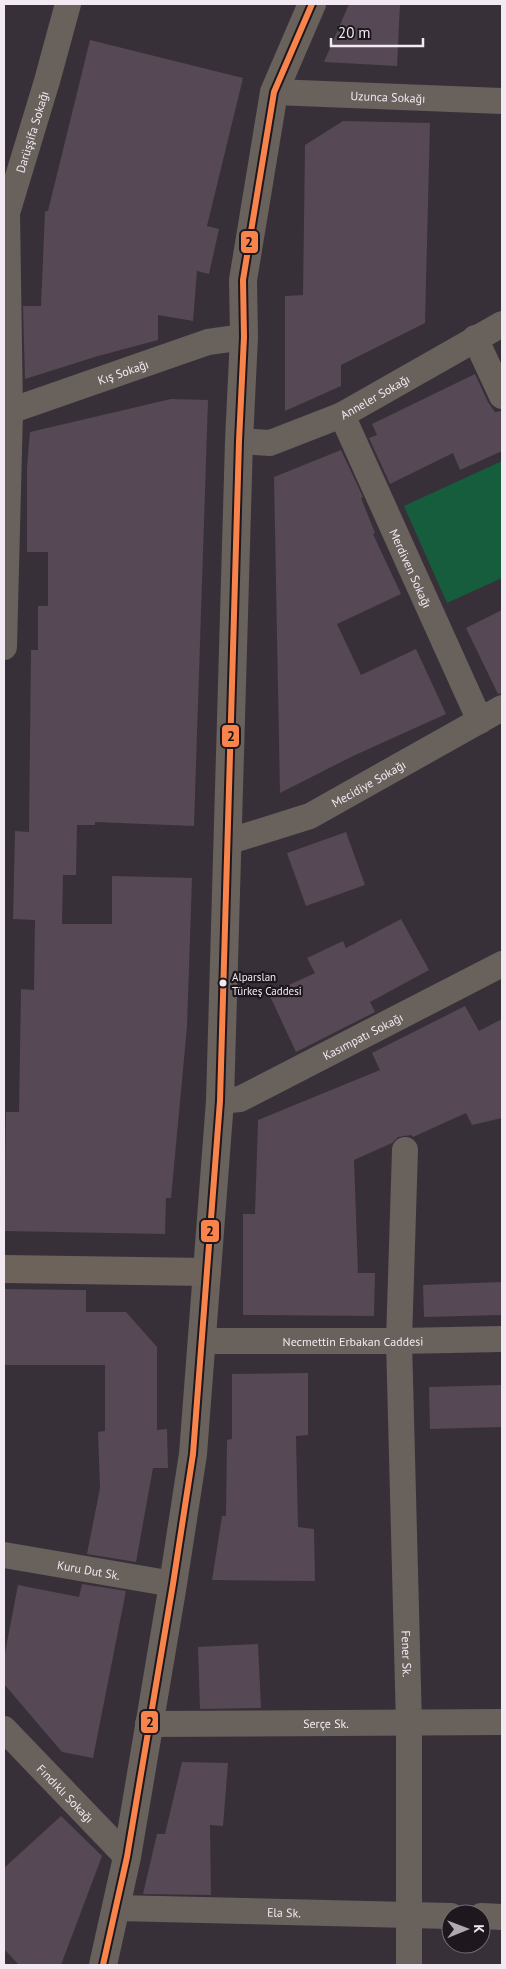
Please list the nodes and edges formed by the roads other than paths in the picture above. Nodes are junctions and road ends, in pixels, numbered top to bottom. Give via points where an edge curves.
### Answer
1 (68, 4) edge
2 (312, 4) edge
3 (274, 92) junction
4 (502, 101) edge
5 (502, 324) edge
6 (244, 337) junction
7 (475, 338) junction
8 (502, 396) edge
9 (7, 412) edge
10 (342, 415) junction
11 (239, 441) junction
12 (4, 647) edge
13 (502, 708) edge
14 (480, 721) junction
15 (227, 842) junction
16 (502, 964) edge
17 (220, 1101) junction
18 (405, 1150) dead end
19 (4, 1269) edge
20 (207, 1272) junction
21 (502, 1339) edge
22 (203, 1341) junction
23 (399, 1341) junction
24 (4, 1555) edge
25 (173, 1584) junction
26 (502, 1722) edge
27 (148, 1724) junction
28 (409, 1724) junction
29 (4, 1729) edge
30 (127, 1857) junction
31 (116, 1908) junction
32 (410, 1915) junction
33 (441, 1916) edge
34 (103, 1965) edge
35 (409, 1965) edge

1 - 9 street, Darüşşifa Sokağı via 7,212
2 - 3 street
3 - 4 street, Uzunca Sokağı
3 - 6 street via 243,280
5 - 7 street, Anneler Sokağı
6 - 9 street, Kış Sokağı via 208,342
6 - 11 street
7 - 8 street
7 - 10 street, Anneler Sokağı
9 - 12 street, Darüşşifa Sokağı
10 - 11 street, Anneler Sokağı via 270,443
10 - 14 street, Merdiven Sokağı
11 - 15 street
13 - 14 street, Mecidiye Sokağı
14 - 15 street, Mecidiye Sokağı via 310,816
15 - 17 street
16 - 17 street, Kasımpatı Sokağı via 240,1099
17 - 20 street
18 - 23 street, Fener Sk.
19 - 20 main road
20 - 22 street
21 - 23 street, Necmettin Erbakan Caddesi
22 - 23 street, Necmettin Erbakan Caddesi
22 - 25 street via 193,1454
23 - 28 street, Fener Sk.
24 - 25 street, Kuru Dut Sk.
25 - 27 street
26 - 28 street, Serçe Sk.
27 - 28 street, Serçe Sk.
27 - 30 street
28 - 32 street, Fener Sk.
29 - 30 street, Fındıklı Sokağı
30 - 31 street
31 - 32 street, Ela Sk.
31 - 34 street
32 - 33 street, Ela Sk.
32 - 35 street, Fener Sk.

